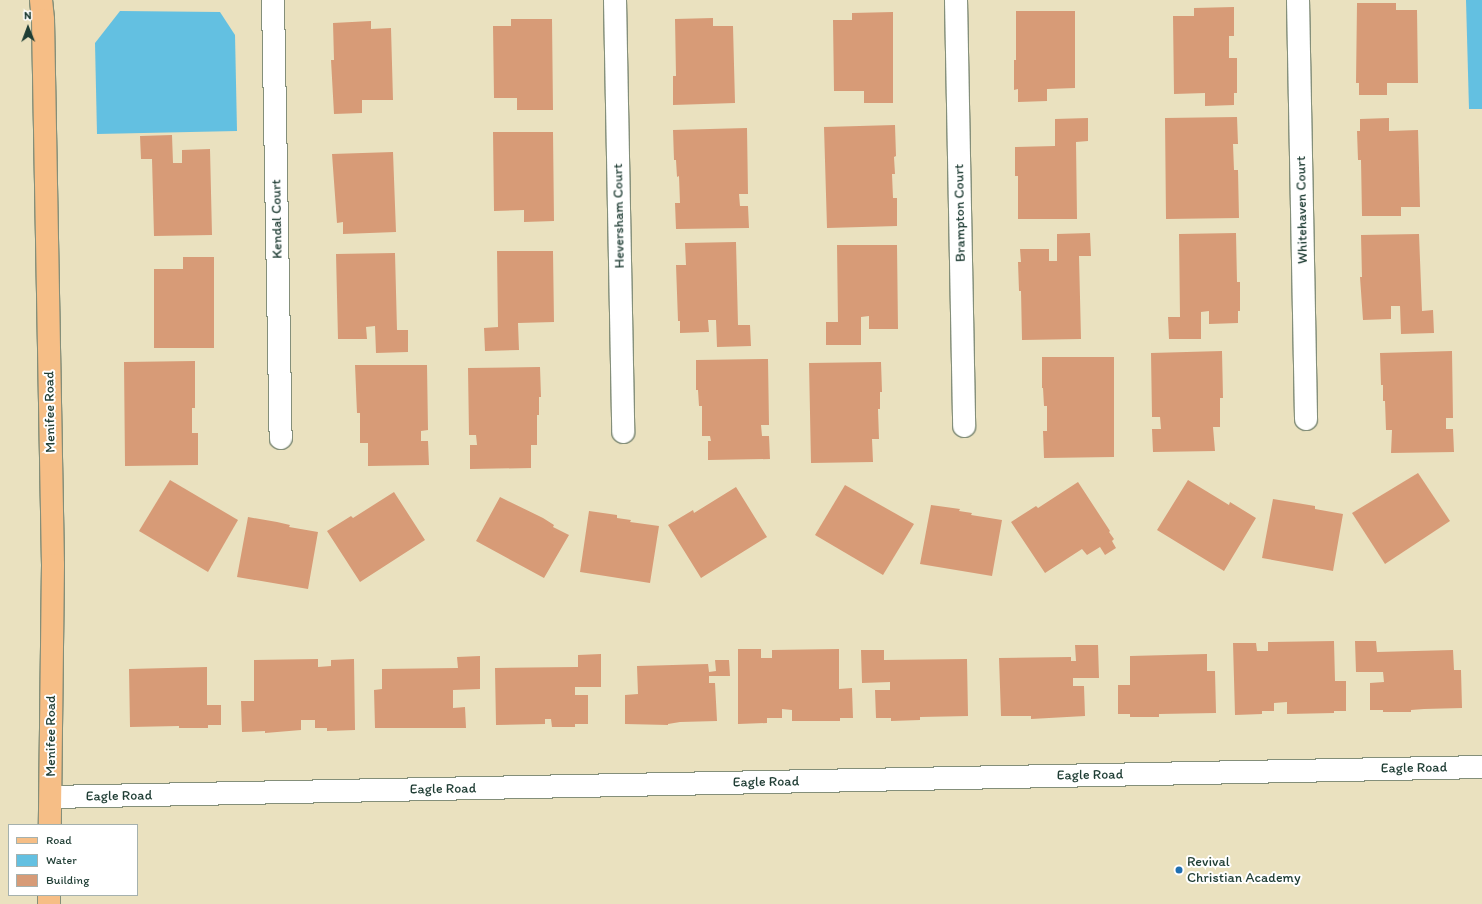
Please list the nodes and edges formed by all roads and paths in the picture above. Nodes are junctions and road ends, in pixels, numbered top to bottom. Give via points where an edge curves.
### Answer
1 (41, 0) edge
2 (272, 0) edge
3 (615, 0) edge
4 (956, 0) edge
5 (1298, 0) edge
6 (1306, 419) dead end
7 (964, 426) dead end
8 (623, 432) dead end
9 (280, 438) dead end
10 (1482, 767) edge
11 (51, 797) junction
12 (50, 824) edge

1 - 11 main road, Menifee Road via 53,557
2 - 9 street, Kendal Court
3 - 8 street, Heversham Court
4 - 7 street, Brampton Court
5 - 6 street, Whitehaven Court
10 - 11 street, Eagle Road
11 - 12 main road, Menifee Road

